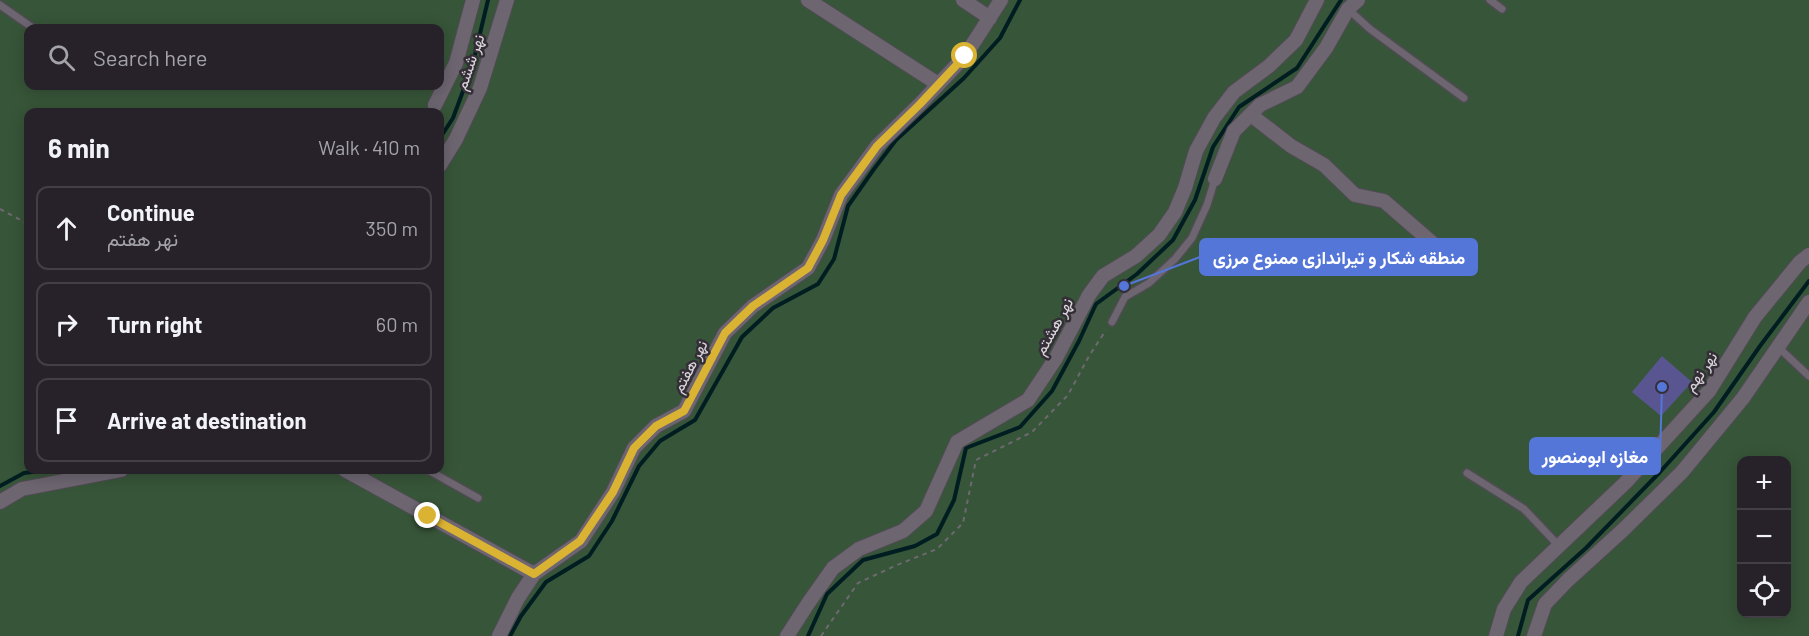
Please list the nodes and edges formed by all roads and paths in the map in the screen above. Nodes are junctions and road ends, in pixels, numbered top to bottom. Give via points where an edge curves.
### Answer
1 (473, 0) edge
2 (507, 0) edge
3 (808, 0) edge
4 (963, 0) edge
5 (1001, 0) edge
6 (1317, 0) edge
7 (1490, 0) edge
8 (0, 5) edge
9 (1353, 5) edge
10 (1502, 9) dead end
11 (990, 18) junction
12 (27, 24) edge
13 (938, 84) junction
14 (444, 87) edge
15 (442, 90) edge
16 (1464, 98) dead end
17 (435, 105) dead end
18 (1251, 114) junction
19 (444, 158) edge
20 (1215, 179) joint
21 (0, 209) edge
22 (24, 222) edge
23 (1444, 253) dead end
24 (1809, 255) edge
25 (1809, 302) edge
26 (1112, 322) joint
27 (1777, 347) junction
28 (1809, 376) edge
29 (1467, 473) dead end
30 (100, 474) edge
31 (352, 474) edge
32 (435, 474) edge
33 (478, 498) dead end
34 (0, 502) edge
35 (1559, 546) junction
36 (534, 574) junction
37 (499, 636) edge
38 (787, 636) edge
39 (821, 636) edge
40 (1496, 636) edge
41 (1534, 636) edge

1 - 14 street via 456,63
2 - 19 street, نهر ششم via 480,88
3 - 13 street
4 - 11 street
5 - 11 street, نهر هفتم
6 - 38 street, نهر هشتم via 1296,40 1234,92 1214,118 1196,151 1175,212 1159,235 1136,256 1103,276 1028,400 957,442 926,511 903,531 859,549 833,568
7 - 10 lane
8 - 12 lane
9 - 16 lane via 1370,30
9 - 18 street via 1297,87 1260,105
11 - 13 street, نهر هفتم via 965,56
13 - 36 street, نهر هفتم via 877,146 841,195 808,268 753,306 725,333 684,411 656,426 634,448 613,492 580,541
15 - 17 street
18 - 20 street via 1234,131
18 - 23 street via 1291,146 1324,165 1355,195 1384,201
20 - 26 lane via 1192,238 1149,283 1125,297
21 - 22 path
24 - 35 street, نهر نهم via 1755,317 1709,391 1625,483
25 - 27 street
26 - 39 path via 1068,395 1032,432 975,460 963,523 937,549 858,583
27 - 28 lane
27 - 41 street via 1743,398 1682,472 1545,604
29 - 35 lane via 1524,509
30 - 34 street via 22,489
31 - 36 street
32 - 33 lane
35 - 40 street, نهر نهم via 1521,582 1504,609
36 - 37 street, نهر هفتم

